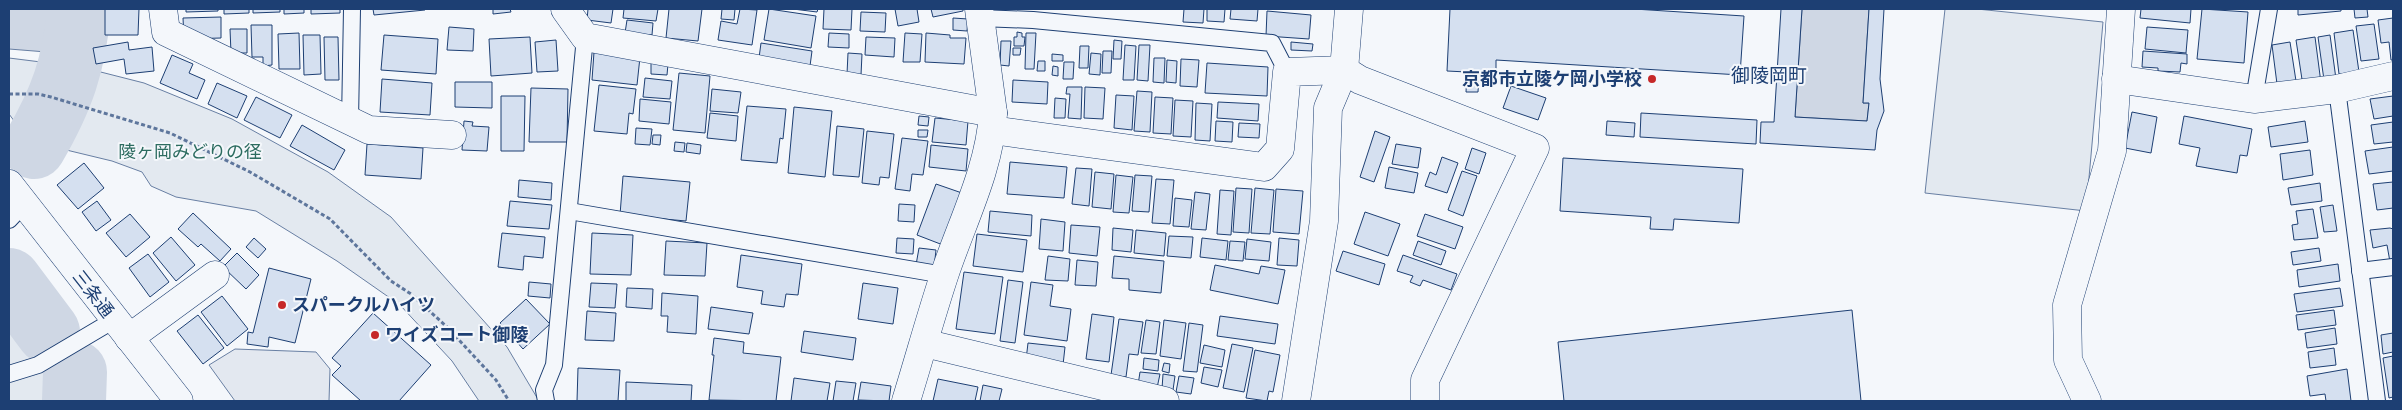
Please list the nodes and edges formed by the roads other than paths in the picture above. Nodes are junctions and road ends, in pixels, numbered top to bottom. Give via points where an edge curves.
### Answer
1 (163, 9) edge
2 (352, 9) edge
3 (565, 9) edge
4 (1349, 9) edge
5 (2121, 9) edge
6 (2269, 9) edge
7 (979, 13) edge
8 (585, 37) junction
9 (1344, 70) junction
10 (1287, 72) junction
11 (2393, 76) edge
12 (2116, 79) junction
13 (2338, 89) junction
14 (2254, 99) junction
15 (350, 121) junction
16 (993, 121) junction
17 (452, 135) dead end
18 (14, 203) edge
19 (569, 211) junction
20 (2393, 267) edge
21 (2360, 271) junction
22 (215, 275) dead end
23 (944, 275) junction
24 (121, 329) junction
25 (924, 343) junction
26 (9, 374) edge
27 (179, 401) edge
28 (546, 401) edge
29 (906, 401) edge
30 (1165, 401) edge
31 (1296, 401) edge
32 (1425, 401) edge
33 (2087, 401) edge
34 (2377, 401) edge

1 - 15 street via 166,32
2 - 15 lane
3 - 8 street
4 - 9 street
5 - 12 street
6 - 14 lane
7 - 10 lane via 1272,43
7 - 16 street
8 - 16 street
8 - 19 lane
9 - 10 street
9 - 31 street via 1328,108 1324,221
9 - 32 street via 1360,80 1535,148 1425,380
10 - 16 street via 1280,149 1264,167
11 - 13 street
12 - 14 street
12 - 33 street via 2112,151 2068,305 2068,360
13 - 14 street
13 - 21 lane
15 - 17 street via 369,130
16 - 23 street via 980,175
18 - 24 street, 三条通
19 - 23 lane
19 - 28 lane via 554,365 544,390
20 - 21 lane
21 - 34 lane
22 - 24 street
23 - 25 street
24 - 26 lane
24 - 27 street, 三条通
25 - 29 street
25 - 30 street

